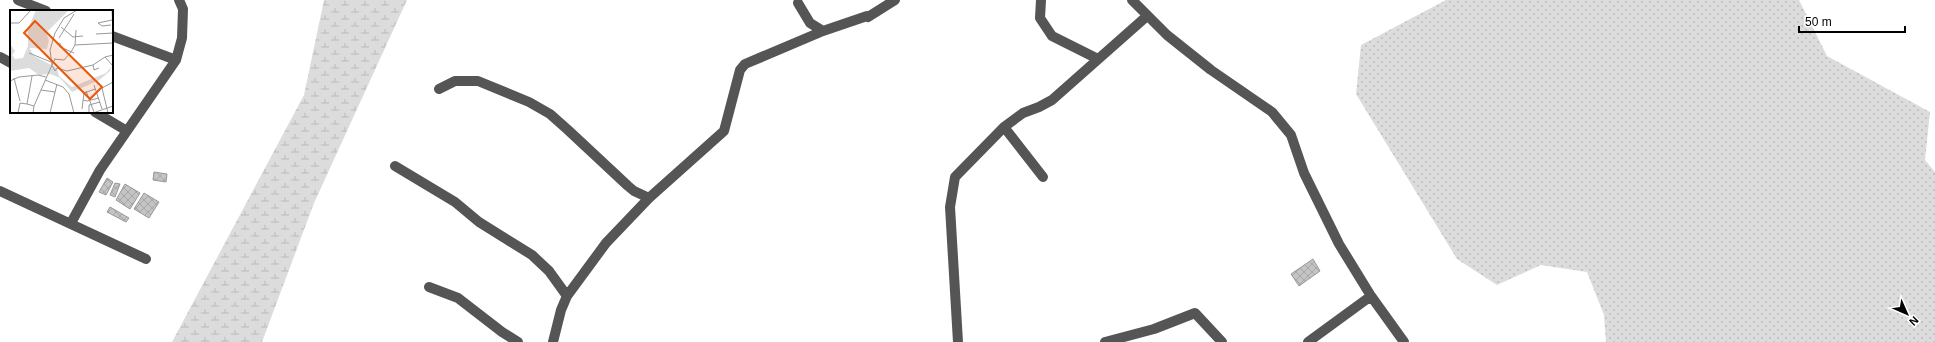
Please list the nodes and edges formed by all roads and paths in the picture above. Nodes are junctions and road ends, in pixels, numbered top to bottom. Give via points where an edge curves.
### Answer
1 (18, 0) edge
2 (179, 0) edge
3 (895, 0) edge
4 (1041, 0) edge
5 (1132, 0) edge
6 (798, 3) dead end
7 (43, 10) edge
8 (1148, 16) junction
9 (823, 31) junction
10 (113, 36) edge
11 (0, 57) edge
12 (176, 60) junction
13 (1098, 60) junction
14 (10, 62) edge
15 (440, 89) dead end
16 (97, 113) edge
17 (1004, 127) junction
18 (128, 131) junction
19 (395, 166) dead end
20 (1043, 177) dead end
21 (0, 191) edge
22 (649, 198) junction
23 (71, 223) junction
24 (146, 259) dead end
25 (429, 287) dead end
26 (567, 296) junction
27 (1372, 296) junction
28 (518, 342) edge
29 (552, 342) edge
30 (958, 342) edge
31 (1105, 342) edge
32 (1222, 342) edge
33 (1308, 342) edge
34 (1404, 342) edge

1 - 7 street
2 - 12 street via 183,9 182,38
3 - 9 street via 868,17
4 - 13 street via 1040,18 1052,36
5 - 8 street
6 - 9 street via 810,23
8 - 13 street
8 - 27 street via 1167,35 1272,112 1291,135 1304,173 1339,244
9 - 22 street via 745,64 740,70 724,131
10 - 12 street
11 - 14 street
12 - 18 street
13 - 17 street via 1052,100 1023,113
15 - 22 street via 455,81 478,81 530,102 550,114 634,191
16 - 18 street
17 - 20 street
17 - 30 street via 955,177 950,207
18 - 23 street via 100,170
19 - 26 street via 455,202 479,222 532,255 549,270
21 - 23 street
22 - 26 street via 606,243
23 - 24 street
25 - 28 street via 458,298
26 - 29 street
27 - 33 street
27 - 34 street
31 - 32 street via 1154,329 1195,313

